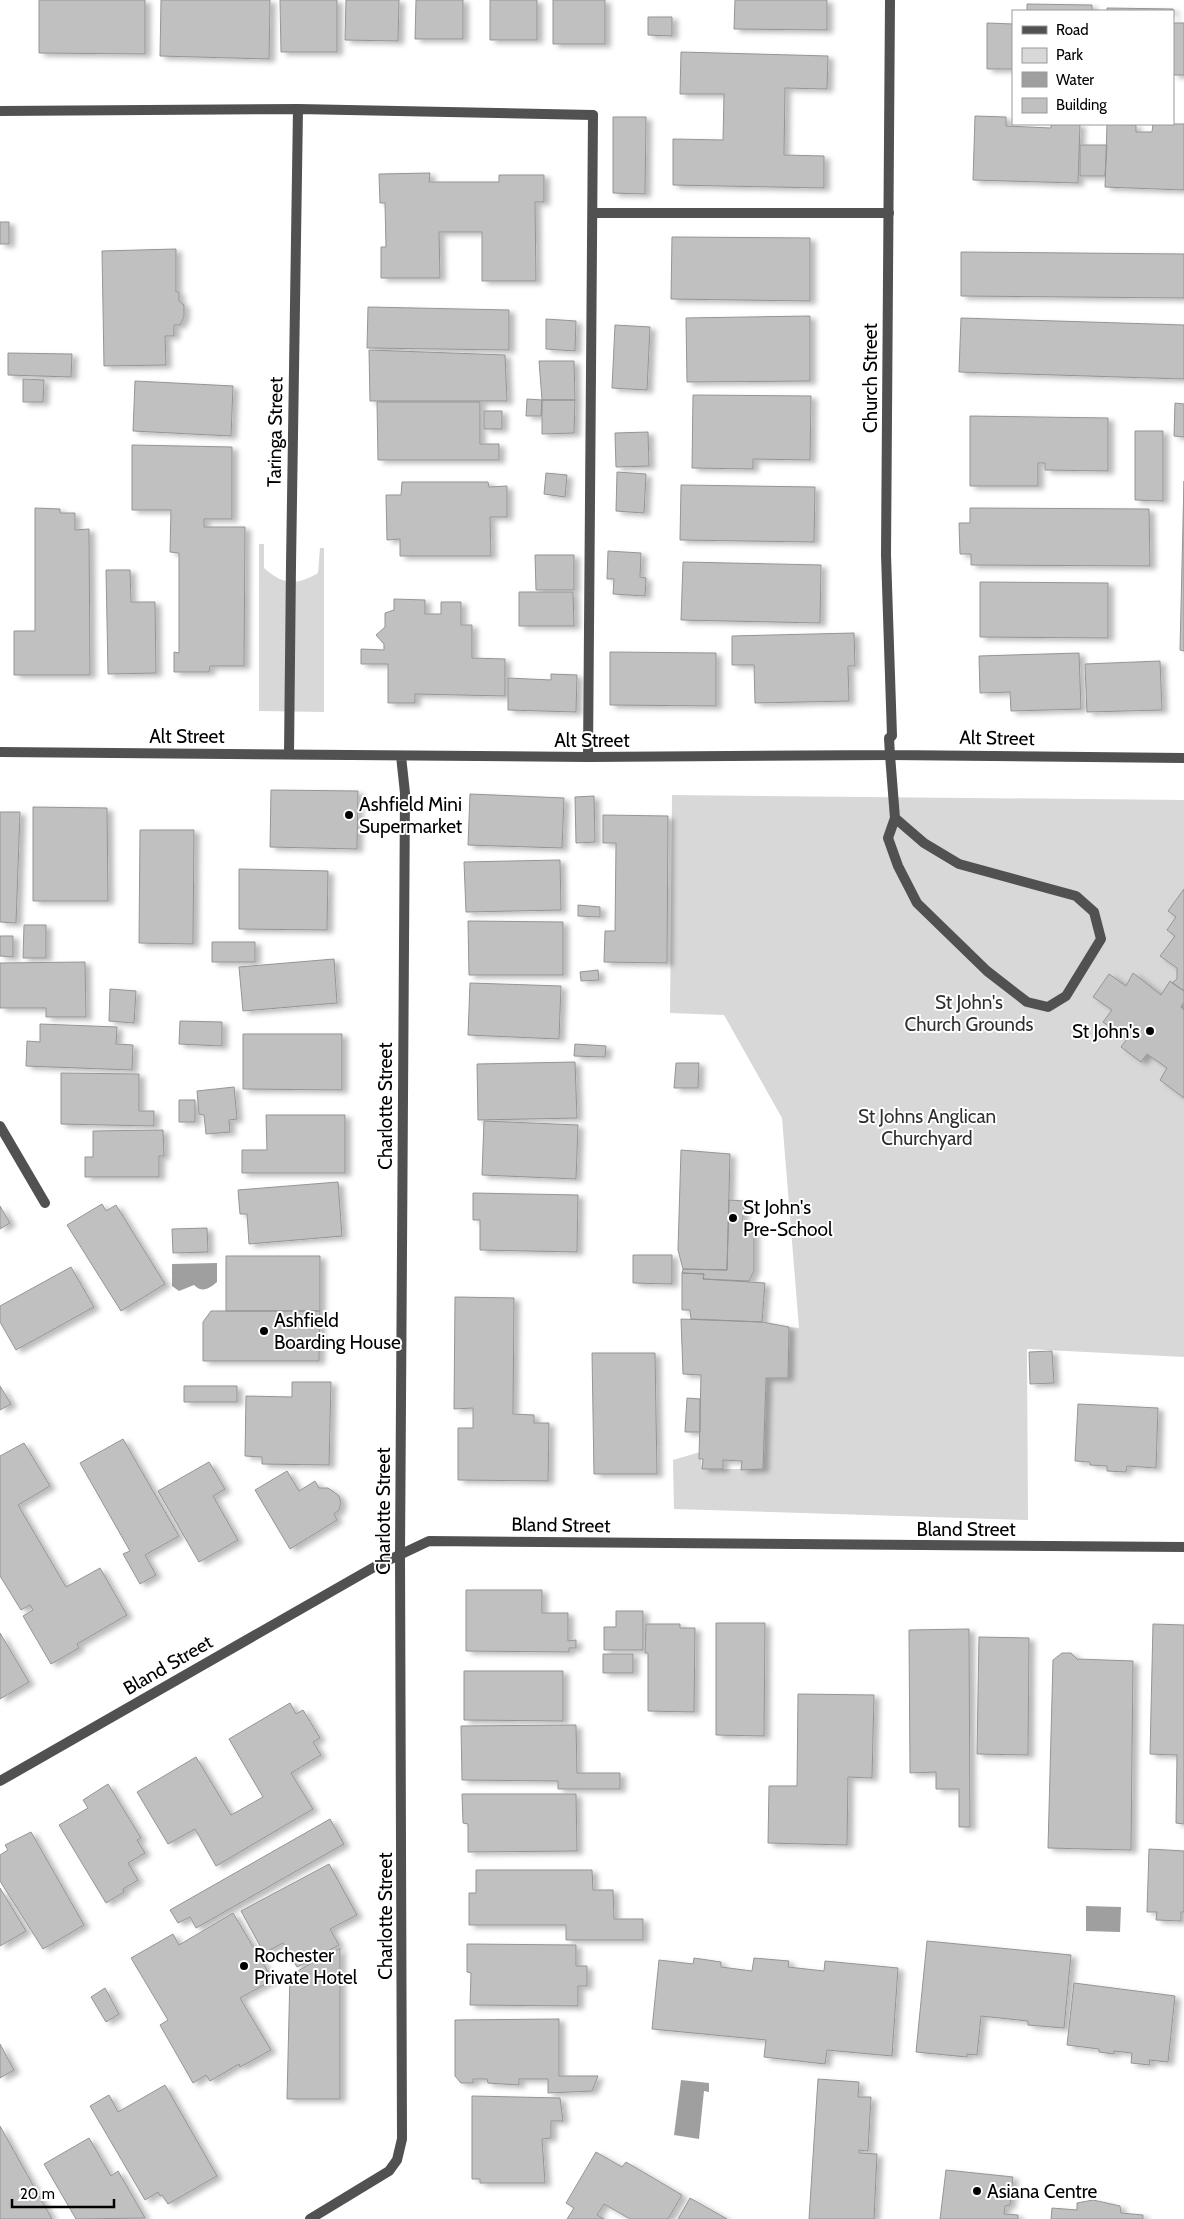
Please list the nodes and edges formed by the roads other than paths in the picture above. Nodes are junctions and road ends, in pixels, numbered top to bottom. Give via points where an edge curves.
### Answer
1 (890, 0) edge
2 (298, 110) junction
3 (0, 111) edge
4 (594, 213) junction
5 (889, 213) junction
6 (0, 752) edge
7 (290, 754) junction
8 (890, 755) junction
9 (401, 756) junction
10 (588, 758) junction
11 (1184, 758) edge
12 (895, 818) junction
13 (0, 1126) edge
14 (45, 1203) dead end
15 (1184, 1547) edge
16 (400, 1554) junction
17 (0, 1781) edge
18 (310, 2219) edge

1 - 5 street, Church Street
2 - 3 street
2 - 4 street via 593,115
2 - 7 street, Taringa Street
4 - 5 street
4 - 10 street
5 - 8 street, Church Street via 886,555
6 - 7 street, Alt Street
7 - 9 street, Alt Street
8 - 10 street, Alt Street
8 - 11 street, Alt Street
8 - 12 street, Church Street
9 - 10 street, Alt Street
9 - 16 street, Charlotte Street via 405,806
12 - 12 street, Church Street via 924,843 959,864 1076,896 1094,912 1101,939 1066,996 1048,1007 1027,1002 987,971 917,903 888,838
13 - 14 street
15 - 16 street, Bland Street via 429,1541
16 - 17 street, Bland Street
16 - 18 street, Charlotte Street via 402,2139 389,2171

